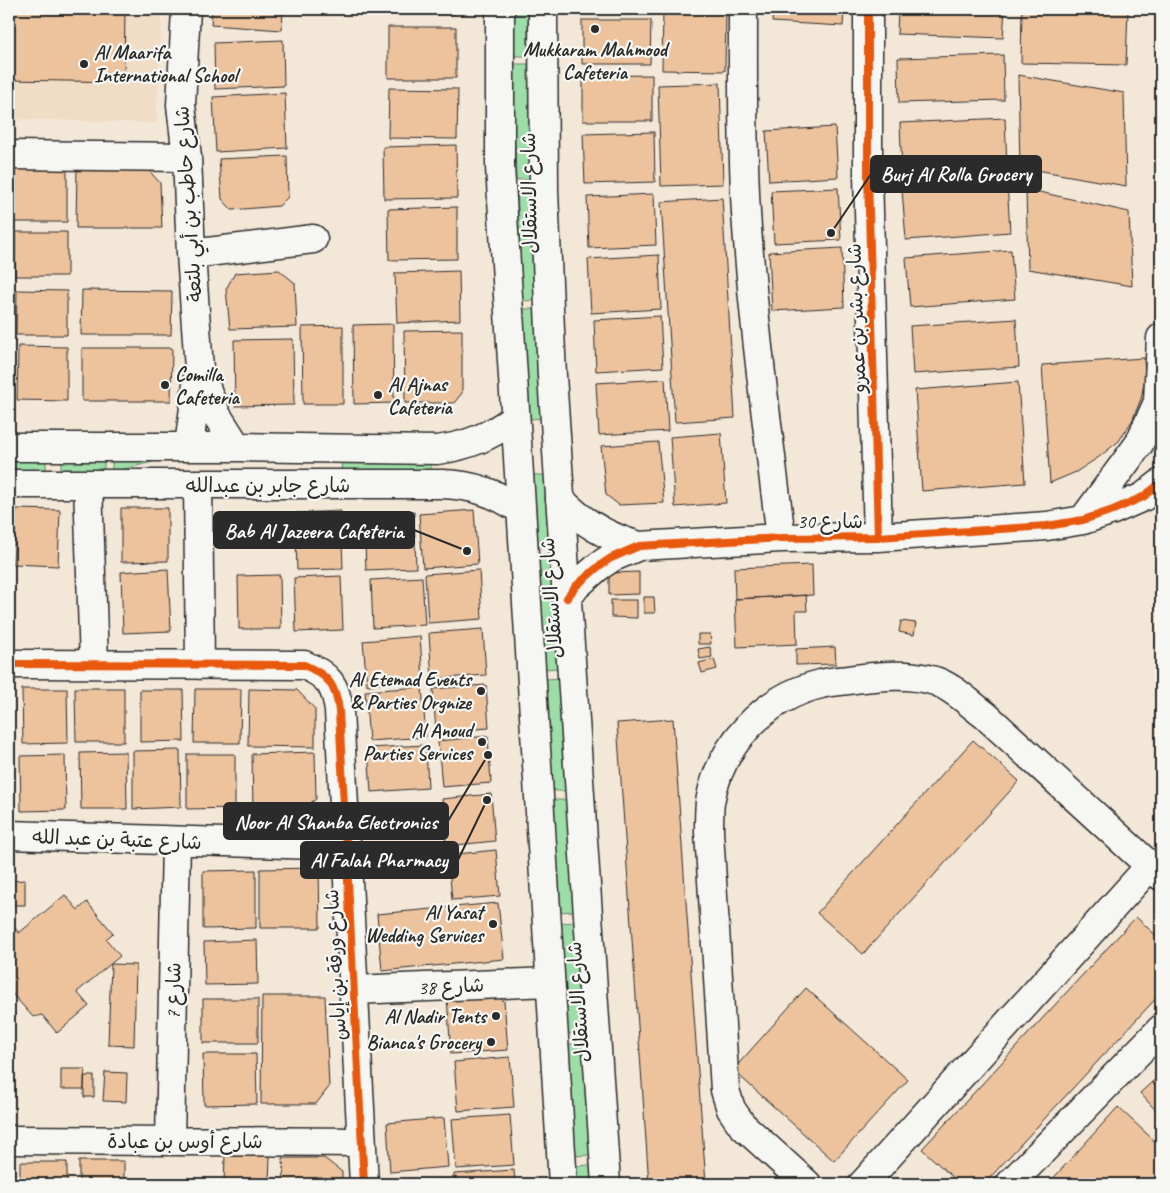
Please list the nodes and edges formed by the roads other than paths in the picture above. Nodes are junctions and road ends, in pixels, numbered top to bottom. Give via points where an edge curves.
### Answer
1 (186, 9) edge
2 (500, 9) edge
3 (543, 9) edge
4 (743, 9) edge
5 (868, 9) edge
6 (9, 155) edge
7 (187, 157) junction
8 (313, 239) dead end
9 (191, 254) junction
10 (1161, 338) edge
11 (199, 369) junction
12 (1160, 403) edge
13 (515, 418) junction
14 (189, 446) junction
15 (9, 447) edge
16 (236, 447) junction
17 (287, 448) junction
18 (1161, 483) edge
19 (9, 484) edge
20 (88, 484) junction
21 (198, 485) junction
22 (229, 485) junction
23 (560, 499) junction
24 (521, 510) junction
25 (1083, 520) junction
26 (878, 537) junction
27 (781, 538) junction
28 (639, 546) junction
29 (567, 598) junction
30 (9, 664) edge
31 (94, 664) junction
32 (200, 665) junction
33 (9, 835) edge
34 (176, 840) junction
35 (346, 846) junction
36 (1156, 871) edge
37 (550, 982) junction
38 (353, 990) junction
39 (1161, 1029) edge
40 (9, 1140) edge
41 (170, 1141) junction
42 (361, 1142) junction
43 (364, 1184) edge
44 (563, 1184) edge
45 (606, 1184) edge
46 (807, 1184) edge
47 (863, 1184) edge
48 (1010, 1184) edge

1 - 7 street, شارع حاطب بن أبي بلتعة via 181,105
2 - 13 street, شارع الاستقلال via 500,167
3 - 23 street, شارع الاستقلال via 547,265
4 - 27 street via 747,222 754,313
5 - 26 street, شارع بشر بن عمرو via 868,176
6 - 7 street
7 - 9 street, شارع حاطب بن أبي بلتعة
8 - 9 street
9 - 11 street, شارع حاطب بن أبي بلتعة
10 - 12 street
11 - 14 street, شارع حاطب بن أبي بلتعة
11 - 16 street, شارع حاطب بن أبي بلتعة via 216,414
12 - 25 street via 1139,444
13 - 17 street, شارع جابر بن عبدالله via 480,440 438,450
13 - 24 street, شارع الاستقلال
14 - 15 street, شارع جابر بن عبدالله
14 - 16 street, شارع جابر بن عبدالله
16 - 17 street, شارع جابر بن عبدالله
17 - 22 street via 290,460 282,471
18 - 25 street, شارع 30 via 1143,497
19 - 20 street, شارع جابر بن عبدالله
20 - 21 street, شارع جابر بن عبدالله
20 - 31 street
21 - 22 street, شارع جابر بن عبدالله
21 - 32 street
22 - 24 street, شارع جابر بن عبدالله via 461,485 490,492
23 - 28 street, شارع 30 via 596,529
23 - 29 street, شارع الاستقلال
24 - 37 street, شارع الاستقلال
25 - 26 street, شارع 30 via 1047,526
26 - 27 street, شارع 30
27 - 28 street, شارع 30
28 - 29 street, شارع 30 via 598,566
29 - 45 street, شارع الاستقلال
30 - 31 street, شارع ورقة بن إياس
31 - 32 street, شارع ورقة بن إياس
32 - 35 street, شارع ورقة بن إياس via 304,665 318,671 330,682 338,695
33 - 34 street, شارع عتبة بن عبد الله
34 - 35 street, شارع عتبة بن عبد الله
34 - 41 street, شارع 7
35 - 38 street, شارع ورقة بن إياس
36 - 46 street via 985,715 937,682 908,675 822,684 800,690 774,704 750,724 732,747 718,774 710,802 724,1090 742,1125
36 - 47 street
37 - 38 street, شارع 38
37 - 44 street, شارع الاستقلال
38 - 42 street, شارع ورقة بن إياس
39 - 48 street
40 - 41 street, شارع أوس بن عبادة
41 - 42 street, شارع أوس بن عبادة
42 - 43 street, شارع ورقة بن إياس

